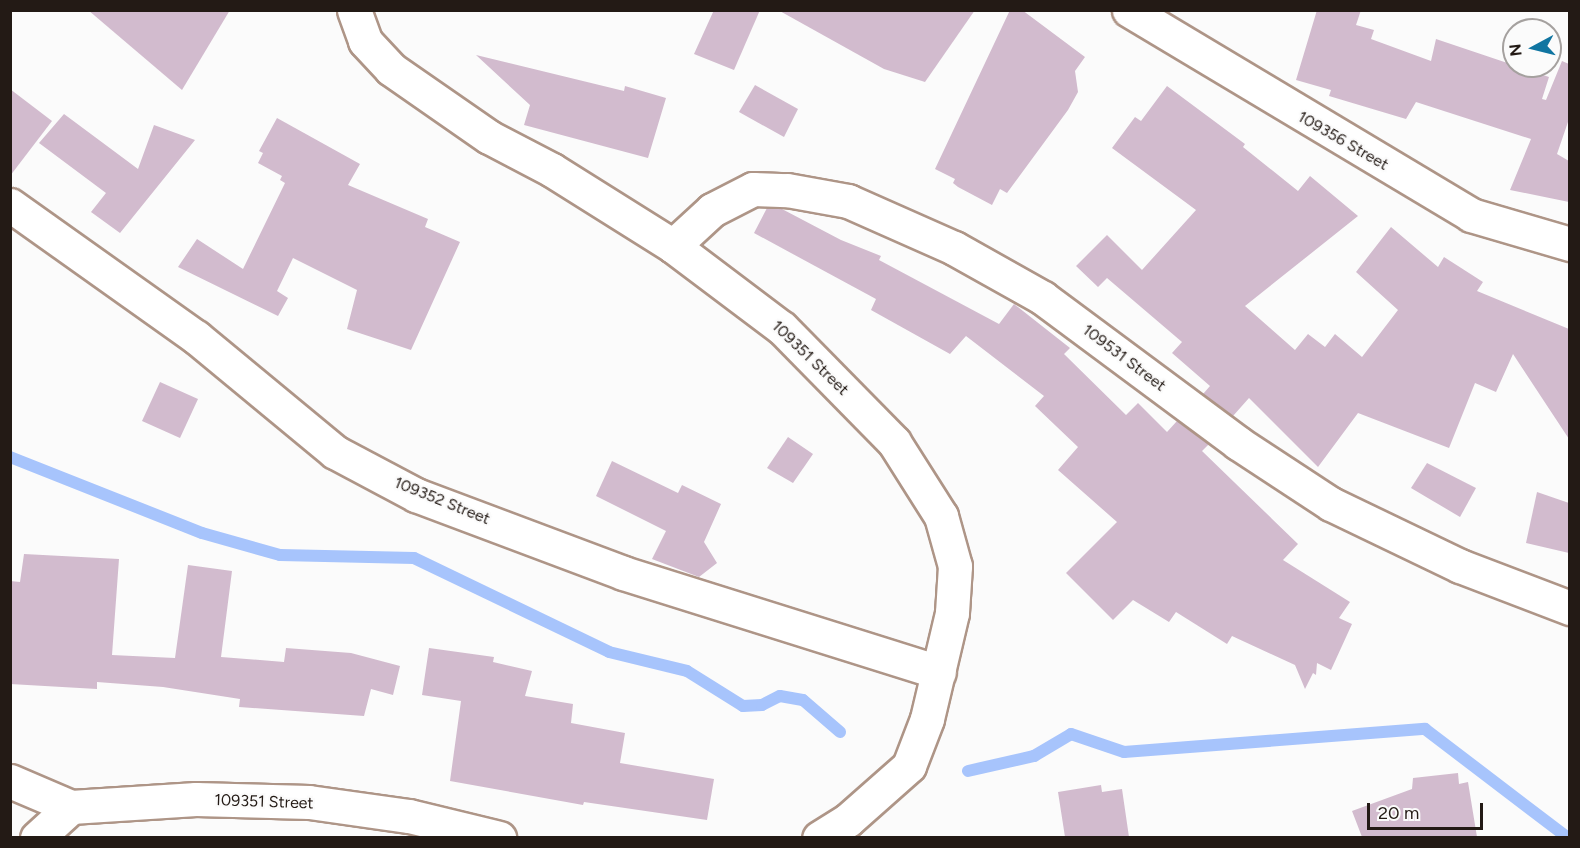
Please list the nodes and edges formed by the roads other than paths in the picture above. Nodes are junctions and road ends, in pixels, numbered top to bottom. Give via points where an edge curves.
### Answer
1 (354, 10) edge
2 (1129, 10) edge
3 (10, 205) edge
4 (1569, 244) edge
5 (673, 246) junction
6 (1569, 608) edge
7 (939, 672) junction
8 (10, 781) edge
9 (70, 807) junction
10 (37, 837) edge
11 (499, 837) edge
12 (819, 837) edge

1 - 5 street, 109351 Street via 365,41 391,69 489,137 552,170
2 - 4 street, 109356 Street via 1471,215
3 - 7 street, 109352 Street via 196,337 335,452 416,495 623,573
5 - 6 street, 109531 Street via 712,210 753,189 787,189 848,201 954,248 1043,297 1238,442 1331,504 1460,566
5 - 7 street, 109351 Street via 790,336 894,442 941,516 955,566 952,613
7 - 12 street, 109351 Street via 909,766 848,820
8 - 9 street
9 - 10 street
9 - 11 street, 109351 Street via 196,799 309,802 409,816

